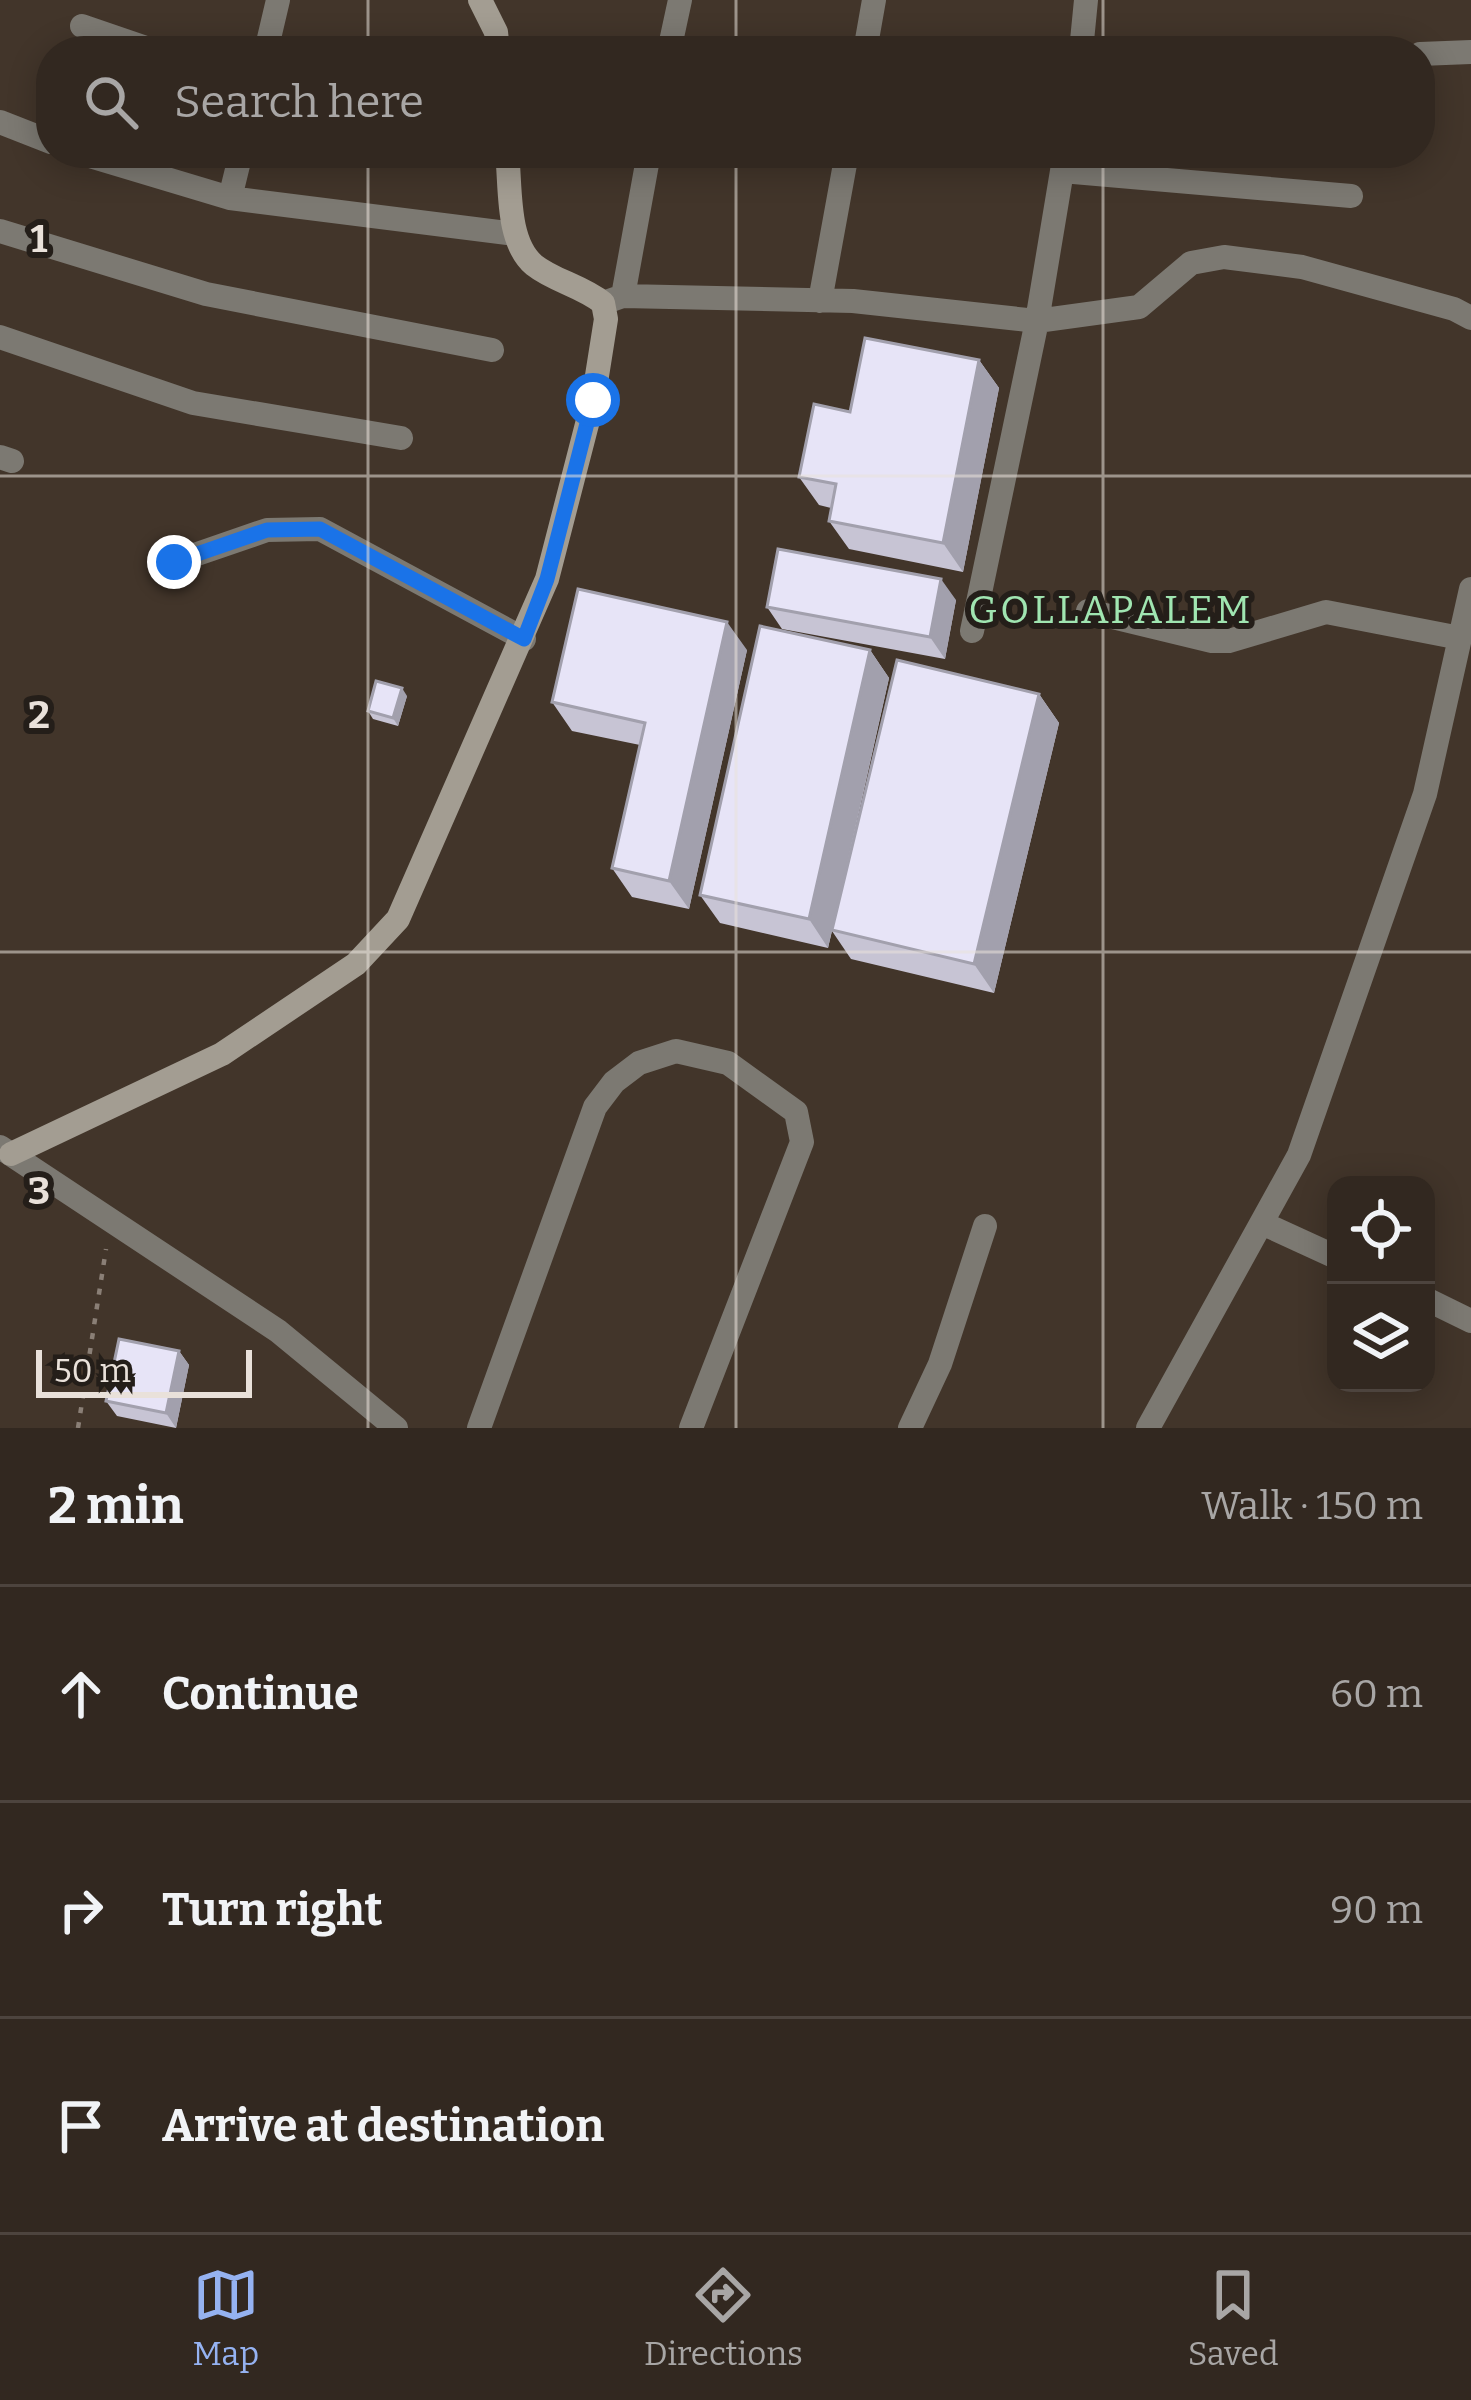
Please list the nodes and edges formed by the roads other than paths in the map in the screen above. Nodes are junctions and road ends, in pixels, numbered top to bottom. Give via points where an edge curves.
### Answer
1 (278, 0) edge
2 (480, 0) edge
3 (680, 0) edge
4 (874, 0) edge
5 (1085, 0) edge
6 (82, 26) dead end
7 (111, 36) edge
8 (270, 36) edge
9 (496, 36) edge
10 (673, 36) edge
11 (868, 36) edge
12 (1082, 36) edge
13 (1471, 52) edge
14 (1435, 53) edge
15 (0, 122) edge
16 (36, 136) edge
17 (130, 168) edge
18 (238, 168) edge
19 (509, 168) edge
20 (645, 168) edge
21 (844, 168) edge
22 (1062, 168) edge
23 (1114, 168) edge
24 (1351, 196) dead end
25 (230, 198) junction
26 (0, 231) edge
27 (515, 234) junction
28 (613, 300) junction
29 (820, 301) junction
30 (1471, 319) edge
31 (1037, 321) junction
32 (0, 337) edge
33 (492, 350) dead end
34 (401, 438) dead end
35 (174, 562) dead end
36 (1471, 589) edge
37 (1088, 611) dead end
38 (972, 631) dead end
39 (1460, 638) junction
40 (524, 639) junction
41 (5, 1150) edge
42 (1264, 1224) junction
43 (986, 1226) dead end
44 (1327, 1254) edge
45 (1435, 1303) edge
46 (1471, 1321) edge
47 (396, 1428) edge
48 (478, 1428) edge
49 (691, 1428) edge
50 (910, 1428) edge
51 (1148, 1428) edge

1 - 8 street
2 - 9 street
3 - 10 street
4 - 11 street
5 - 12 street
6 - 7 street
13 - 14 street
15 - 16 street
17 - 25 street
18 - 25 street
19 - 27 street
20 - 28 street
21 - 29 street
22 - 31 street
23 - 24 street
25 - 27 street
26 - 33 street via 206,294
27 - 28 street via 535,266
28 - 29 street
28 - 40 street via 575,478
29 - 31 street
30 - 31 street via 1302,267 1224,257 1191,263 1139,307
31 - 38 street
32 - 34 street via 193,403
35 - 40 street via 267,530 320,529
36 - 39 street
37 - 39 street via 1212,641 1325,612
39 - 42 street via 1425,794 1298,1156
40 - 41 street via 416,886 378,945 222,1054
41 - 47 street via 278,1331
42 - 44 street
42 - 51 street
43 - 50 street
45 - 46 street
48 - 49 street via 595,1107 639,1063 676,1051 728,1063 768,1089 796,1112 802,1142

